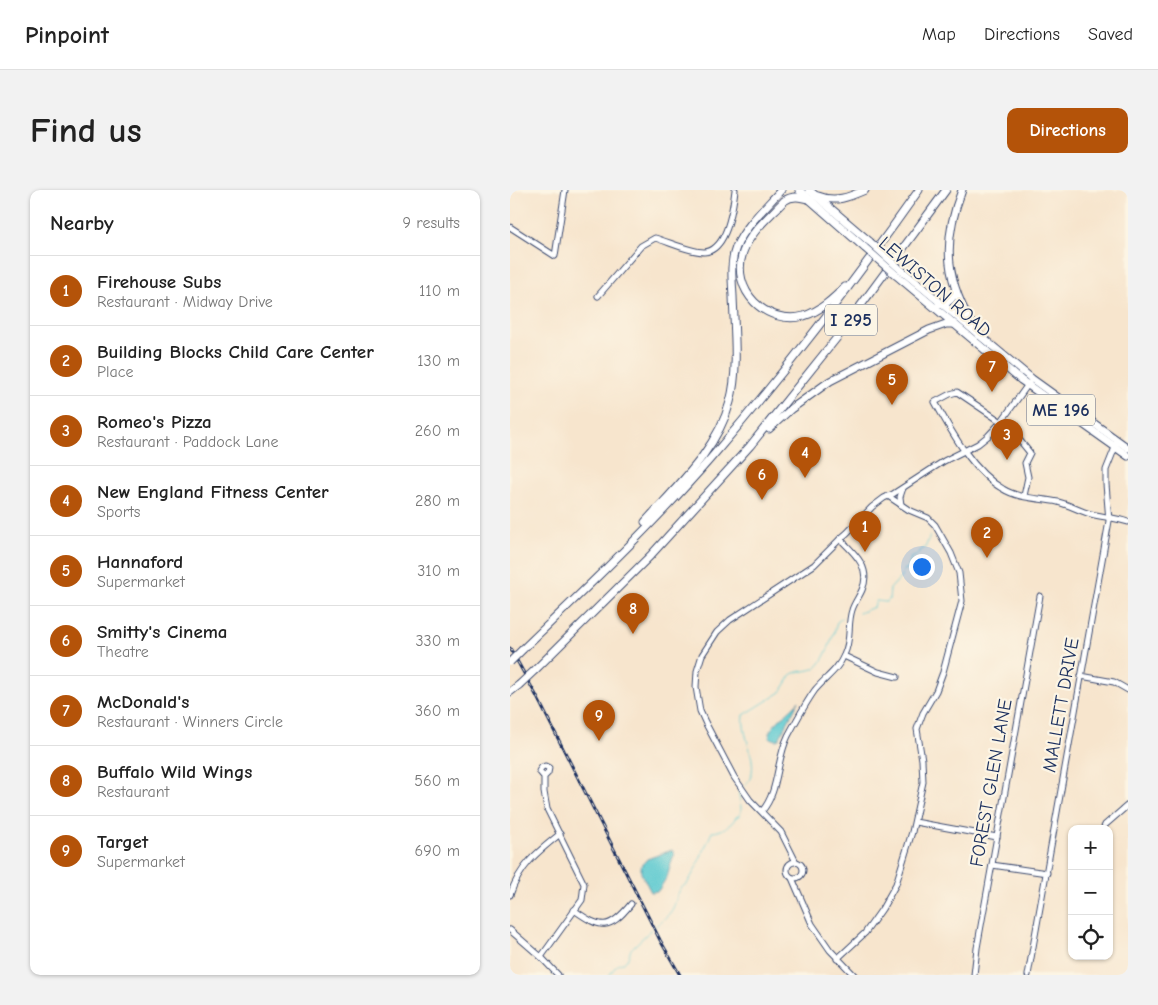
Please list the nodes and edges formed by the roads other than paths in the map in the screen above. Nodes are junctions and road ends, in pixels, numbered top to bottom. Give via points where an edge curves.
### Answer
1 (565, 190) edge
2 (734, 190) edge
3 (781, 190) edge
4 (799, 190) edge
5 (865, 190) edge
6 (919, 190) edge
7 (946, 190) edge
8 (962, 190) edge
9 (811, 195) edge
10 (510, 227) edge
11 (861, 272) junction
12 (898, 272) junction
13 (955, 288) junction
14 (598, 296) dead end
15 (941, 308) junction
16 (953, 324) junction
17 (929, 330) junction
18 (980, 338) junction
19 (1030, 382) junction
20 (1001, 422) junction
21 (1117, 444) junction
22 (750, 446) junction
23 (1128, 448) edge
24 (964, 450) junction
25 (1128, 456) edge
26 (903, 488) junction
27 (888, 496) junction
28 (1024, 496) junction
29 (901, 505) junction
30 (1109, 517) junction
31 (1128, 522) edge
32 (840, 538) junction
33 (623, 551) junction
34 (1040, 596) dead end
35 (844, 656) junction
36 (510, 662) edge
37 (1081, 676) junction
38 (897, 677) dead end
39 (1128, 690) edge
40 (510, 692) edge
41 (544, 777) dead end
42 (1128, 805) edge
43 (762, 811) junction
44 (915, 822) junction
45 (1105, 825) edge
46 (560, 834) junction
47 (997, 837) junction
48 (789, 846) junction
49 (796, 862) junction
50 (790, 864) junction
51 (992, 865) junction
52 (1047, 874) junction
53 (800, 876) junction
54 (792, 878) junction
55 (799, 891) junction
56 (510, 895) edge
57 (631, 904) dead end
58 (574, 910) junction
59 (510, 930) edge
60 (541, 957) junction
61 (837, 959) junction
62 (558, 975) edge
63 (854, 975) edge
64 (974, 975) edge
65 (1028, 975) edge

1 - 10 street via 555,256
2 - 14 street via 733,209 725,235 712,250 704,252 655,238 640,246
3 - 33 highway via 751,224 734,250 734,380 722,426 704,454
4 - 9 highway, LEWISTON ROAD / ME 196
5 - 9 highway via 838,200
6 - 11 highway, I 295
7 - 22 highway, I 295 via 849,322
8 - 13 highway via 949,242
9 - 11 highway via 790,197 784,201 748,242 741,258 741,274 751,299 766,312 779,317 802,316 832,300
9 - 12 highway, LEWISTON ROAD / ME 196, bridge
11 - 33 highway, I 295 via 790,364 710,459
12 - 15 highway, LEWISTON ROAD / ME 196
12 - 15 highway, LEWISTON ROAD / ME 196 via 931,304
13 - 15 highway via 952,299
13 - 18 highway
15 - 16 highway, LEWISTON ROAD / ME 196
15 - 17 highway via 937,321
15 - 18 highway, LEWISTON ROAD / ME 196
16 - 17 highway
16 - 19 highway, LEWISTON ROAD / ME 196
17 - 22 highway via 819,388
18 - 19 highway, LEWISTON ROAD / ME 196
19 - 20 street
19 - 21 highway, LEWISTON ROAD / ME 196
20 - 24 street via 981,441
20 - 24 street via 957,392 934,402
20 - 28 street via 1030,453 1025,463 1028,477
21 - 23 highway, LEWISTON ROAD / ME 196
21 - 25 highway, LEWISTON ROAD / ME 196
21 - 30 street, MALLETT DRIVE via 1106,475
22 - 40 highway, I 295, bridge via 650,556
24 - 26 street
24 - 28 street via 1000,488
26 - 27 street
26 - 29 street
27 - 29 street
27 - 32 street
28 - 30 street
29 - 44 street via 928,518 934,525 951,554 962,589 944,672 917,729 923,782
30 - 31 street
30 - 37 street, MALLETT DRIVE
32 - 35 street via 862,562 865,575 852,610 850,638
32 - 43 street via 814,565 717,632 697,671 700,711 734,777
33 - 36 highway, I 295, bridge
34 - 47 street, FOREST GLEN LANE
35 - 38 street
35 - 43 street via 816,689 788,736 772,795
37 - 39 street via 1114,682
37 - 52 street, MALLETT DRIVE
41 - 46 street via 547,809
42 - 45 street
43 - 48 street
44 - 47 street
44 - 61 street via 896,884 882,909 865,933
46 - 56 street via 533,856
46 - 58 street via 584,884 582,900
47 - 51 street, FOREST GLEN LANE
48 - 49 street
48 - 50 street
49 - 50 street
49 - 53 street via 802,867
50 - 54 street via 787,871
51 - 52 street
51 - 64 street, FOREST GLEN LANE
52 - 65 street, MALLETT DRIVE
53 - 54 street
53 - 55 street
54 - 55 street
55 - 61 street via 812,924
57 - 58 street via 621,916 601,925 590,922
58 - 60 street
59 - 60 street
60 - 62 street
61 - 63 street

